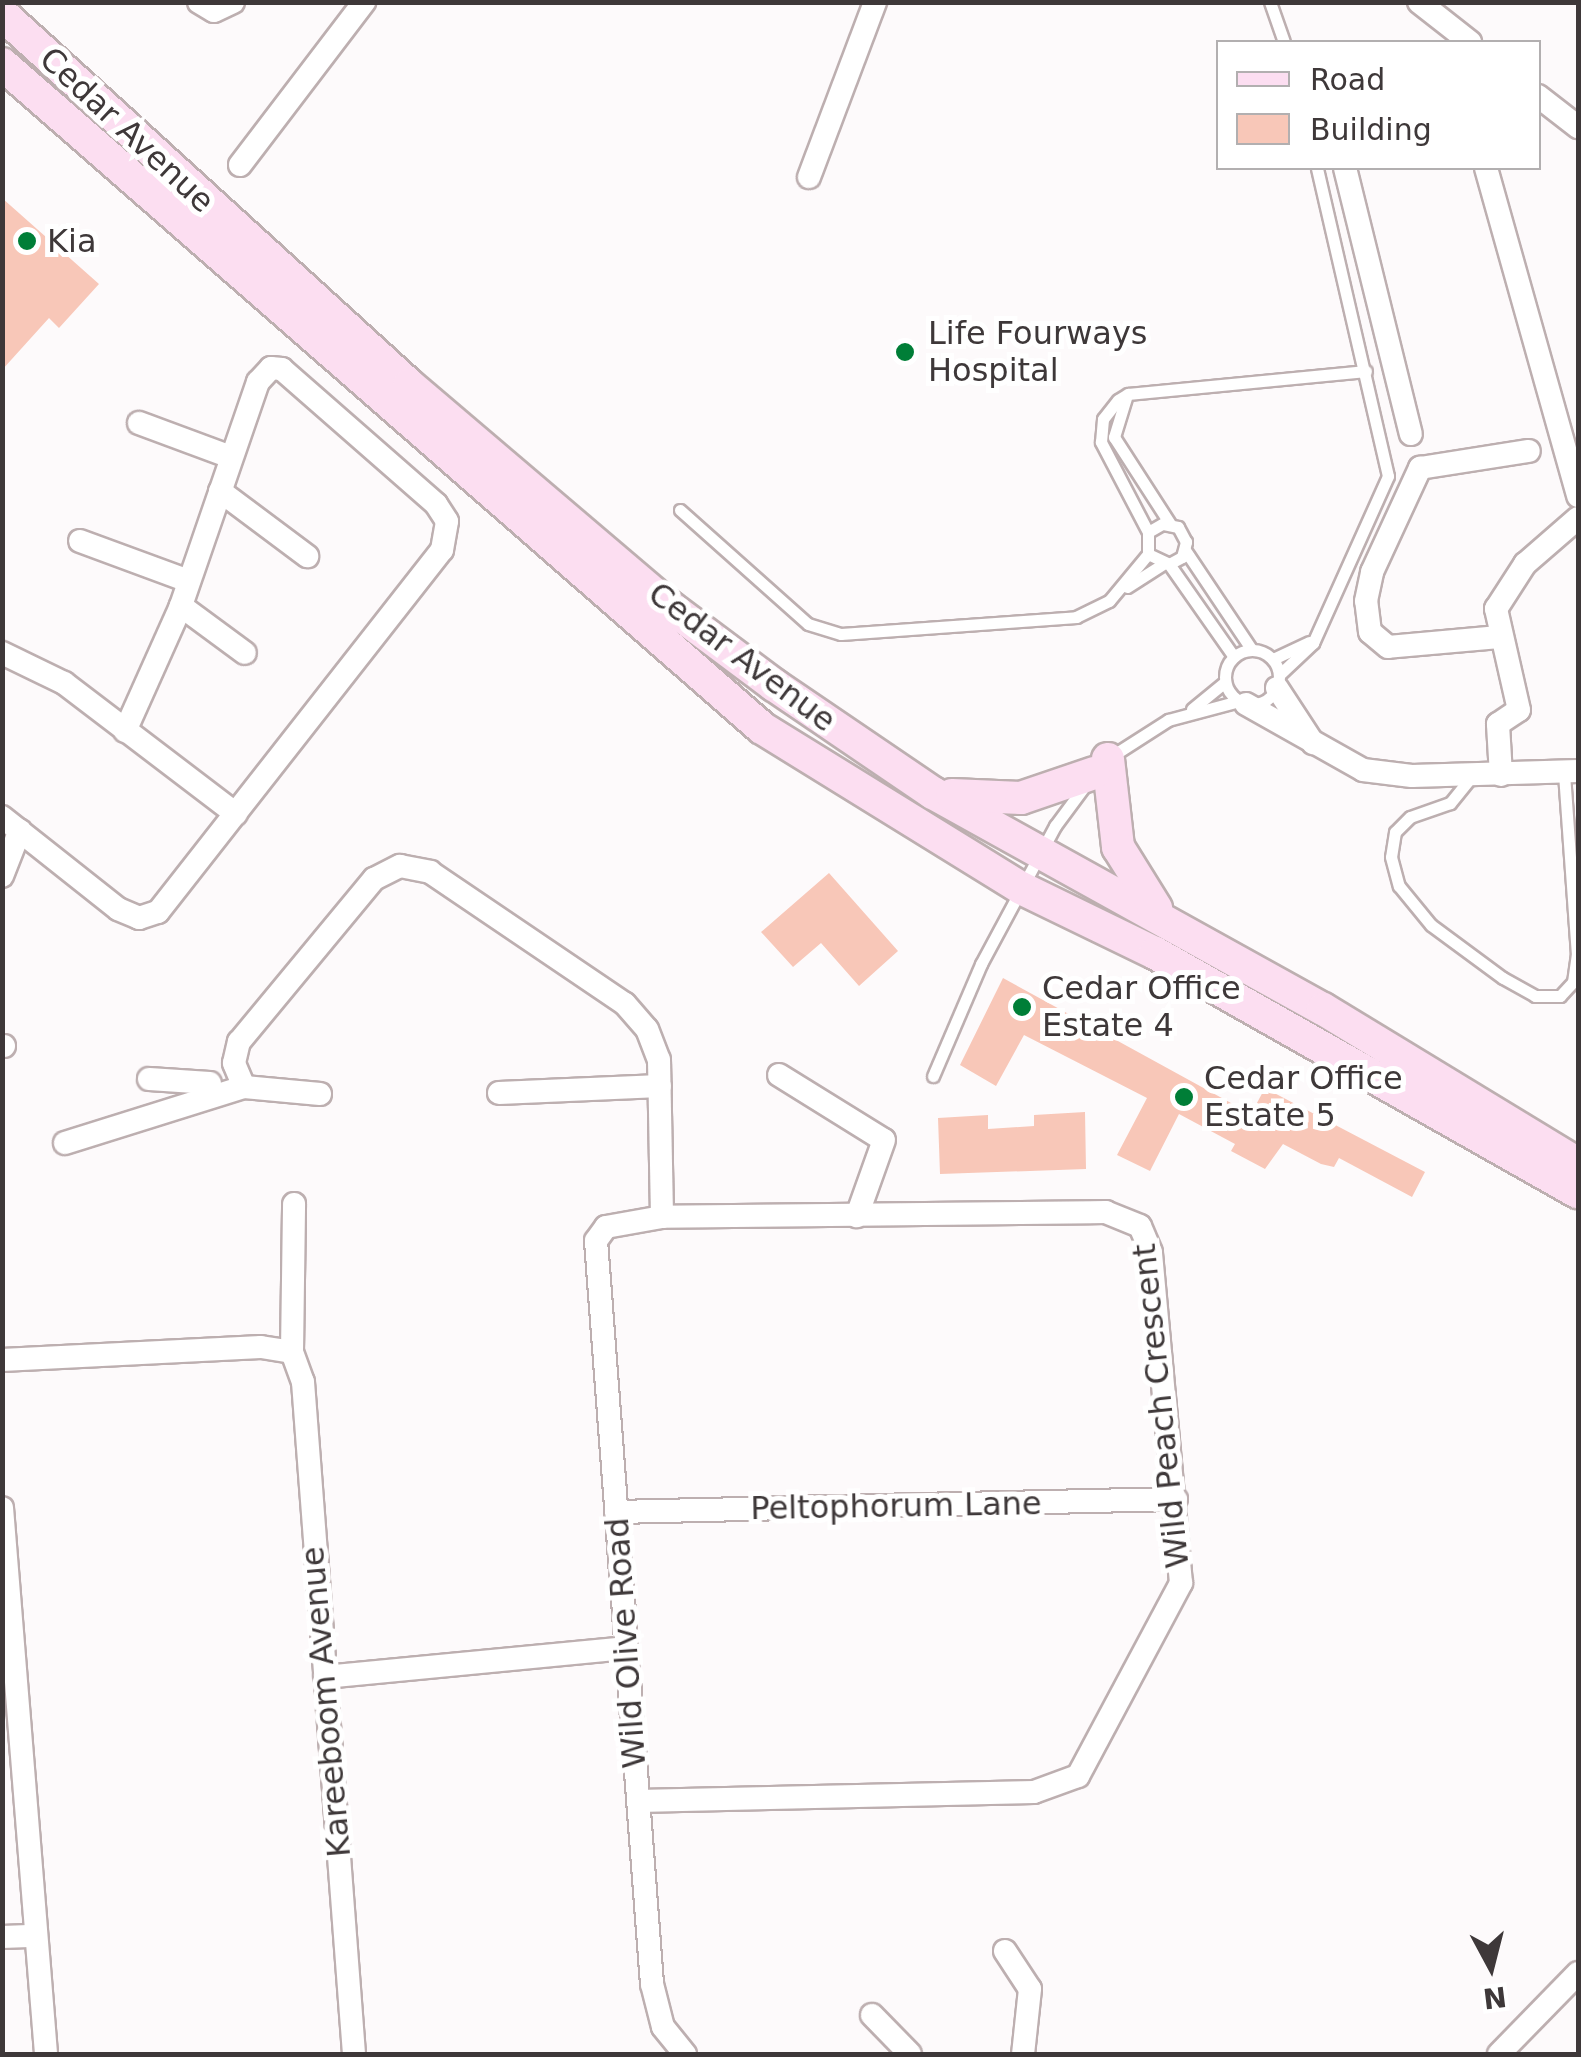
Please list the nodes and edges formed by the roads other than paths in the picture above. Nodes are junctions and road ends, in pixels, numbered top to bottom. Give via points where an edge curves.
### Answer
1 (199, 2) edge
2 (233, 2) edge
3 (364, 2) edge
4 (875, 2) edge
5 (1270, 2) edge
6 (1419, 2) edge
7 (2, 14) edge
8 (1283, 40) edge
9 (1462, 40) edge
10 (2, 64) edge
11 (1541, 98) edge
12 (1578, 127) edge
13 (240, 166) dead end
14 (1317, 170) edge
15 (1345, 170) edge
16 (1487, 170) edge
17 (809, 178) dead end
18 (1366, 371) junction
19 (1128, 394) junction
20 (140, 423) dead end
21 (1411, 434) dead end
22 (1529, 451) dead end
23 (231, 456) junction
24 (220, 491) junction
25 (1578, 496) edge
26 (680, 510) dead end
27 (1578, 518) edge
28 (1170, 524) junction
29 (1148, 532) junction
30 (80, 541) dead end
31 (1185, 550) junction
32 (1148, 554) junction
33 (307, 556) dead end
34 (1166, 564) junction
35 (189, 581) junction
36 (1119, 592) junction
37 (182, 606) junction
38 (1316, 636) junction
39 (1499, 638) junction
40 (1252, 650) junction
41 (2, 652) edge
42 (245, 652) dead end
43 (1234, 657) junction
44 (1272, 659) junction
45 (1225, 682) junction
46 (1278, 682) junction
47 (1243, 703) junction
48 (1189, 711) junction
49 (126, 731) junction
50 (1315, 746) junction
51 (1101, 766) junction
52 (1571, 772) edge
53 (1501, 775) junction
54 (1472, 776) junction
55 (933, 793) junction
56 (236, 814) junction
57 (11, 824) edge
58 (1042, 848) junction
59 (2, 876) edge
60 (1021, 888) junction
61 (1164, 918) junction
62 (779, 1075) dead end
63 (933, 1076) dead end
64 (149, 1079) dead end
65 (241, 1084) junction
66 (660, 1086) junction
67 (320, 1094) dead end
68 (500, 1094) dead end
69 (64, 1144) dead end
70 (1578, 1164) edge
71 (1578, 1192) edge
72 (294, 1204) dead end
73 (857, 1216) junction
74 (662, 1217) junction
75 (606, 1228) joint
76 (292, 1352) junction
77 (2, 1360) edge
78 (1176, 1499) junction
79 (2, 1508) edge
80 (616, 1512) junction
81 (8, 1643) edge
82 (624, 1648) junction
83 (326, 1677) junction
84 (638, 1801) junction
85 (36, 1936) junction
86 (2, 1937) edge
87 (1006, 1951) dead end
88 (1578, 1973) edge
89 (1578, 1988) edge
90 (1544, 2013) junction
91 (872, 2015) dead end
92 (46, 2054) edge
93 (354, 2054) edge
94 (685, 2054) edge
95 (910, 2054) edge
96 (1023, 2054) edge
97 (1499, 2054) edge

1 - 2 street via 214,11
3 - 13 street
4 - 17 street
5 - 8 lane
6 - 9 street
7 - 55 main road, Cedar Avenue via 395,372 672,608
10 - 60 main road, Cedar Avenue via 726,699 846,784
11 - 12 street
14 - 18 lane
15 - 21 street
16 - 25 street
18 - 19 lane
18 - 38 lane via 1388,476
19 - 28 lane via 1114,437
19 - 29 lane via 1106,413 1100,436
20 - 23 street
22 - 39 street via 1420,468 1372,572 1366,601 1370,632 1388,648
23 - 24 street
23 - 56 street via 258,382 276,368 436,504 448,528 434,564
24 - 33 street
24 - 35 street
26 - 36 lane via 808,624 841,634 1076,617
27 - 39 street via 1525,564 1496,610
28 - 29 lane
28 - 31 lane via 1184,534
29 - 32 lane
30 - 35 street
31 - 34 lane
31 - 40 lane
32 - 34 lane
32 - 36 lane
34 - 36 lane
34 - 43 lane
35 - 37 street
37 - 42 street
37 - 49 street
38 - 44 lane
38 - 46 lane
39 - 53 street via 1519,710 1498,724
40 - 43 lane
40 - 44 lane
41 - 49 street via 52,674
43 - 45 lane
44 - 46 lane
45 - 47 lane
45 - 48 lane
46 - 47 lane via 1264,702
46 - 50 street
47 - 48 lane
47 - 50 street
48 - 51 lane
49 - 56 street
50 - 54 street via 1363,770
51 - 55 main road via 1020,798
51 - 58 lane
51 - 61 main road via 1118,846
52 - 53 street
52 - 54 lane via 1577,956 1573,982 1560,996 1534,996 1502,978 1431,926 1398,886 1395,832 1410,817 1450,803
53 - 54 street
55 - 58 main road, Cedar Avenue
56 - 57 street via 168,904 147,918 118,908
57 - 59 street
58 - 60 lane
58 - 61 main road, Cedar Avenue
60 - 63 lane
60 - 71 main road, Cedar Avenue via 1155,952
61 - 70 main road, Cedar Avenue
62 - 73 street via 884,1140
64 - 65 street via 176,1086
65 - 66 street via 239,1042 374,879 400,866 449,882 625,1004 647,1030
65 - 67 street
65 - 69 street
66 - 68 street
66 - 74 street
72 - 76 street, Kareeboom Avenue
73 - 74 street, Wild Peach Crescent
73 - 78 street, Wild Peach Crescent via 1106,1212 1140,1226 1151,1252
74 - 75 street, Wild Peach Crescent
75 - 80 street, Wild Olive Road via 594,1253
76 - 77 street via 262,1347
76 - 83 street, Kareeboom Avenue via 303,1382
78 - 80 street, Peltophorum Lane
78 - 84 street, Wild Peach Crescent via 1178,1594 1088,1764 1071,1782 1034,1792
79 - 81 street
80 - 82 street, Wild Olive Road
81 - 85 street
82 - 83 street
82 - 84 street, Wild Olive Road
83 - 93 street, Kareeboom Avenue
84 - 94 street, Wild Olive Road via 652,1984 664,2027
85 - 86 street
85 - 92 street
87 - 96 street via 1026,1976 1031,1996
88 - 90 street
89 - 90 street
90 - 97 street
91 - 95 street

